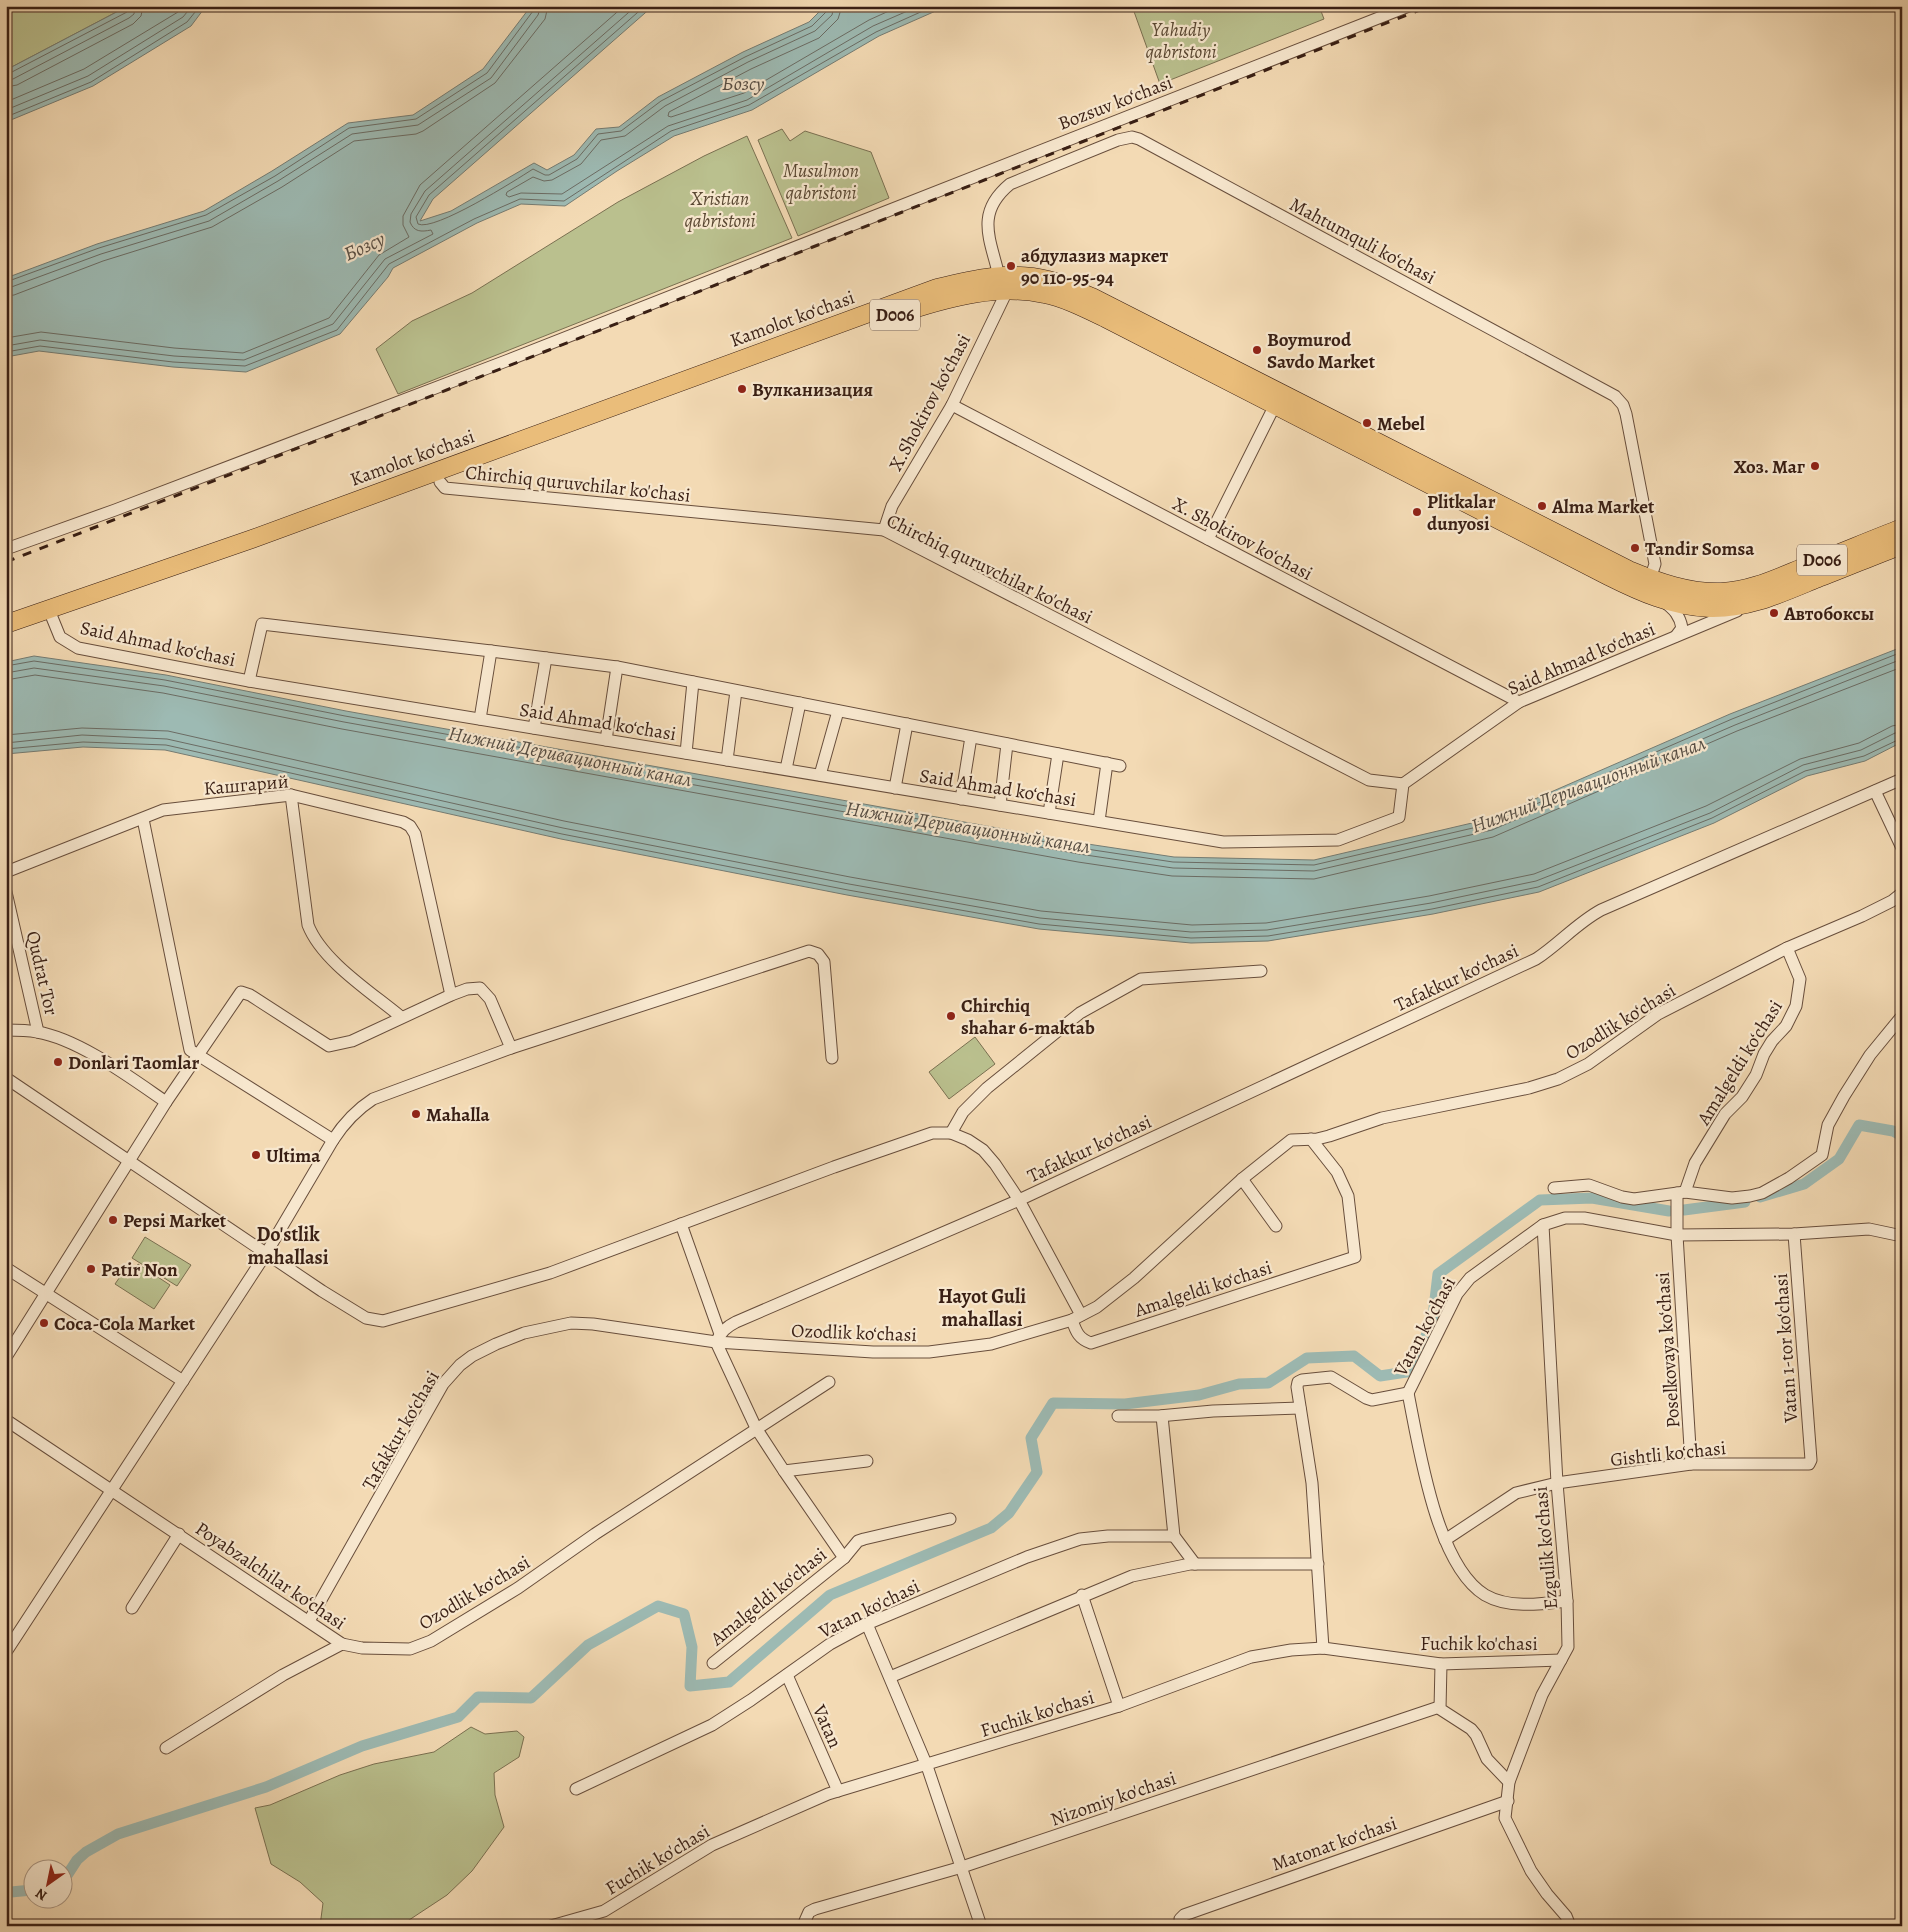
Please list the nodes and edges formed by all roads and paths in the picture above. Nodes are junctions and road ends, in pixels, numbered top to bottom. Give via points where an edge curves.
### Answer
1 (1409, 6) edge
2 (1003, 284) junction
3 (952, 405) junction
4 (1275, 405) junction
5 (1383, 452) junction
6 (440, 482) junction
7 (1902, 528) edge
8 (884, 530) junction
9 (1208, 539) junction
10 (1902, 545) edge
11 (6, 549) edge
12 (1650, 579) junction
13 (1660, 599) junction
14 (1762, 601) junction
15 (51, 614) junction
16 (6, 624) edge
17 (6, 634) edge
18 (1676, 636) junction
19 (491, 651) junction
20 (546, 658) junction
21 (617, 667) junction
22 (249, 681) junction
23 (693, 682) junction
24 (736, 691) junction
25 (1518, 702) junction
26 (800, 703) junction
27 (838, 710) junction
28 (480, 719) junction
29 (908, 724) junction
30 (534, 728) junction
31 (971, 737) junction
32 (606, 740) junction
33 (1007, 744) junction
34 (686, 753) junction
35 (1058, 754) junction
36 (727, 760) junction
37 (1107, 763) junction
38 (1120, 766) dead end
39 (786, 770) junction
40 (820, 775) junction
41 (1902, 779) edge
42 (1404, 784) junction
43 (895, 788) junction
44 (1875, 791) junction
45 (291, 795) junction
46 (961, 798) junction
47 (1000, 805) junction
48 (1049, 813) junction
49 (143, 819) junction
50 (1099, 821) junction
51 (1902, 848) edge
52 (6, 872) edge
53 (6, 892) edge
54 (1902, 894) edge
55 (1788, 948) junction
56 (1261, 970) dead end
57 (451, 995) junction
58 (1902, 1016) edge
59 (401, 1017) junction
60 (6, 1030) edge
61 (38, 1032) junction
62 (511, 1048) junction
63 (199, 1056) junction
64 (832, 1058) dead end
65 (6, 1078) edge
66 (166, 1102) junction
67 (951, 1133) junction
68 (1311, 1139) junction
69 (333, 1140) junction
70 (128, 1162) junction
71 (1242, 1179) junction
72 (1554, 1188) dead end
73 (1681, 1192) junction
74 (1019, 1200) junction
75 (682, 1224) junction
76 (1543, 1225) junction
77 (1276, 1226) dead end
78 (1794, 1234) junction
79 (1677, 1235) junction
80 (1902, 1236) edge
81 (267, 1252) junction
82 (6, 1268) edge
83 (47, 1294) junction
84 (1076, 1318) junction
85 (718, 1338) junction
86 (6, 1357) edge
87 (183, 1381) junction
88 (829, 1382) dead end
89 (1408, 1393) junction
90 (1300, 1408) junction
91 (1118, 1416) dead end
92 (1162, 1416) junction
93 (6, 1420) edge
94 (756, 1428) junction
95 (867, 1460) dead end
96 (1811, 1460) joint
97 (1691, 1464) junction
98 (784, 1471) junction
99 (1557, 1483) junction
100 (113, 1490) junction
101 (950, 1519) dead end
102 (179, 1534) junction
103 (1174, 1536) junction
104 (1445, 1540) junction
105 (844, 1558) junction
106 (1195, 1564) junction
107 (1318, 1564) junction
108 (1082, 1595) junction
109 (1567, 1601) junction
110 (132, 1608) dead end
111 (309, 1621) junction
112 (867, 1624) junction
113 (342, 1644) junction
114 (1323, 1648) junction
115 (6, 1652) edge
116 (1561, 1660) junction
117 (713, 1662) dead end
118 (1441, 1664) junction
119 (787, 1675) junction
120 (890, 1677) junction
121 (1119, 1706) junction
122 (1439, 1706) junction
123 (166, 1748) dead end
124 (927, 1766) junction
125 (1509, 1782) junction
126 (576, 1789) dead end
127 (838, 1791) junction
128 (1508, 1801) junction
129 (962, 1867) junction
130 (551, 1926) edge
131 (806, 1926) edge
132 (981, 1926) edge
133 (1180, 1926) edge
134 (1570, 1926) edge

1 - 11 street, Bozsuv ko‘chasi via 497,364
2 - 3 street, X.Shokirov ko‘chasi
2 - 4 main road, D006 via 1082,307
2 - 5 main road, Kamolot ko‘chasi / D006 via 1015,276 1048,280 1092,298
2 - 6 main road, D006 via 924,305
2 - 12 street, Mahtumquli ko‘chasi via 986,220 1002,190 1118,140 1140,139 1614,396 1626,414 1655,564
2 - 15 main road, Kamolot ko‘chasi / D006 via 937,288
3 - 8 street, X.Shokirov ko‘chasi via 892,506
3 - 9 street, X. Shokirov ko‘chasi
4 - 5 main road, D006
4 - 9 street
5 - 12 main road, Kamolot ko‘chasi / D006
5 - 13 main road, D006 via 1608,576
6 - 8 street, Chirchiq quruvchilar ko'chasi via 446,488
6 - 15 main road, D006 via 248,552
7 - 12 main road, Kamolot ko‘chasi / D006 via 1770,581 1741,589 1707,592
8 - 42 street, Chirchiq quruvchilar ko'chasi via 1369,780
9 - 25 street, X. Shokirov ko‘chasi
10 - 14 main road, D006
13 - 14 main road, D006 via 1710,608
13 - 18 street via 1681,620 1682,628
14 - 18 street, Said Ahmad ko‘chasi
15 - 16 main road, Kamolot ko‘chasi / D006
15 - 17 main road, D006
15 - 22 street, Said Ahmad ko‘chasi via 60,637 78,648
18 - 25 street, Said Ahmad ko‘chasi
19 - 20 street, Said Ahmad ko‘chasi
19 - 22 street, Said Ahmad ko‘chasi via 262,624
19 - 28 street
20 - 21 street, Said Ahmad ko‘chasi
20 - 30 street
21 - 23 street, Said Ahmad ko‘chasi
21 - 32 street
22 - 28 street, Said Ahmad ko‘chasi
23 - 24 street, Said Ahmad ko‘chasi
23 - 34 street
24 - 26 street, Said Ahmad ko‘chasi
24 - 36 street
25 - 42 street, Said Ahmad ko‘chasi
26 - 27 street, Said Ahmad ko‘chasi
26 - 39 street
27 - 29 street, Said Ahmad ko‘chasi
27 - 40 street
28 - 30 street, Said Ahmad ko‘chasi
29 - 31 street, Said Ahmad ko‘chasi
29 - 43 street
30 - 32 street, Said Ahmad ko‘chasi
31 - 33 street, Said Ahmad ko‘chasi
31 - 46 street
32 - 34 street, Said Ahmad ko‘chasi
33 - 35 street, Said Ahmad ko‘chasi
33 - 47 street
34 - 36 street, Said Ahmad ko‘chasi
35 - 37 street, Said Ahmad ko‘chasi
35 - 48 street
36 - 39 street, Said Ahmad ko‘chasi
37 - 38 street, Said Ahmad ko‘chasi
37 - 50 street
39 - 40 street, Said Ahmad ko‘chasi
40 - 43 street, Said Ahmad ko‘chasi
41 - 44 street, Tafakkur ko‘chasi
42 - 50 street, Said Ahmad ko‘chasi via 1398,817 1338,840 1223,842
43 - 46 street, Said Ahmad ko‘chasi
44 - 51 street
44 - 74 street, Tafakkur ko‘chasi via 1601,910 1536,959
45 - 49 street, Кашгарий via 163,810
45 - 57 street, Кашгарий via 410,826 415,834
45 - 59 street via 308,925 313,938 330,959
46 - 47 street, Said Ahmad ko‘chasi
47 - 48 street, Said Ahmad ko‘chasi
48 - 50 street, Said Ahmad ko‘chasi
49 - 52 street, Кашгарий
49 - 63 street via 190,1050
53 - 61 street, Qudrat Tor
54 - 55 street, Ozodlik ko‘chasi via 1862,916
55 - 68 street, Ozodlik ko‘chasi via 1658,1014 1588,1064 1558,1079 1529,1088 1382,1118
55 - 73 street, Amalgeldi ko‘chasi via 1800,979 1796,1006 1786,1026 1764,1054 1742,1097 1725,1114
56 - 67 street via 1142,980 1080,1013 986,1088 964,1112
57 - 59 street
57 - 62 street via 480,988 490,999
58 - 73 street via 1870,1055 1844,1096 1828,1125 1824,1149 1818,1159 1770,1189 1750,1196 1732,1198
59 - 63 street via 352,1041 330,1046 241,992
60 - 61 street
61 - 66 street via 66,1040 115,1067
62 - 64 street via 809,951 818,954 824,962
62 - 69 street via 373,1099 344,1124
63 - 66 street
63 - 69 street
65 - 70 street
66 - 70 street
67 - 74 street, Tafakkur ko‘chasi via 983,1150
67 - 75 street via 932,1133
68 - 71 street, Ozodlik ko‘chasi via 1291,1140
68 - 84 street, Amalgeldi ko‘chasi via 1337,1172 1348,1196 1355,1257 1091,1343 1078,1335
69 - 81 street
70 - 81 street
70 - 83 street
71 - 77 street
71 - 84 street, Ozodlik ko‘chasi via 1134,1278 1097,1307
72 - 73 street via 1589,1185 1634,1199
73 - 79 street, Poselkovaya ko‘chasi
74 - 84 street
74 - 85 street, Tafakkur ko‘chasi via 727,1326
75 - 81 street via 550,1273 383,1321 366,1318
75 - 85 street
76 - 79 street, Vatan ko'chasi via 1564,1218 1595,1219
76 - 89 street, Vatan ko'chasi via 1464,1284
76 - 99 street, Ezgulik ko'chasi
78 - 79 street, Vatan ko'chasi
78 - 80 street, Vatan ko'chasi via 1869,1229
78 - 96 street, Vatan 1-tor ko‘chasi
79 - 97 street, Poselkovaya ko‘chasi
81 - 87 street
82 - 83 street
83 - 86 street
83 - 87 street
84 - 85 street, Ozodlik ko‘chasi via 991,1344 929,1352 873,1352
85 - 94 street
85 - 111 street, Tafakkur ko‘chasi via 571,1323 524,1333 472,1356 443,1384
87 - 100 street
88 - 94 street, Ozodlik ko‘chasi
89 - 90 street, Vatan ko'chasi via 1372,1400 1331,1377 1302,1380 1296,1387
89 - 104 street via 1422,1460
90 - 92 street
90 - 107 street, Vatan ko'chasi via 1312,1483
91 - 92 street
92 - 103 street
93 - 100 street, Poyabzalchilar ko‘chasi
94 - 98 street, Amalgeldi ko‘chasi
94 - 113 street, Ozodlik ko‘chasi via 518,1588 431,1641 410,1649 362,1648
95 - 98 street
96 - 97 street, Gishtli ko‘chasi via 1805,1465
97 - 99 street, Gishtli ko‘chasi
98 - 105 street, Amalgeldi ko‘chasi
99 - 104 street, Gishtli ko‘chasi via 1516,1493
99 - 109 street, Ezgulik ko'chasi
100 - 102 street, Poyabzalchilar ko‘chasi
100 - 115 street
101 - 105 street, Amalgeldi ko‘chasi via 864,1539
102 - 110 street, Poyabzalchilar ko‘chasi
102 - 111 street, Poyabzalchilar ko‘chasi
103 - 106 street
103 - 112 street, Vatan ko'chasi via 1080,1539 1027,1557
104 - 109 street via 1470,1584 1487,1596 1508,1603
105 - 117 street, Amalgeldi ko‘chasi
106 - 107 street
106 - 108 street via 1132,1576
107 - 114 street, Vatan ko'chasi
108 - 120 street
108 - 121 street
109 - 116 street, Ezgulik ko'chasi via 1568,1647
111 - 113 street, Poyabzalchilar ko‘chasi
112 - 119 street, Vatan ko'chasi via 830,1644
112 - 120 street
113 - 123 street via 282,1675
114 - 118 street, Fuchik ko'chasi
114 - 121 street, Fuchik ko'chasi via 1251,1657
116 - 118 street, Fuchik ko'chasi
116 - 125 street, Ezgulik ko'chasi via 1542,1695
118 - 122 street
119 - 126 street, Vatan ko'chasi via 712,1725
119 - 127 street, Vatan
120 - 124 street
121 - 124 street, Fuchik ko'chasi
122 - 125 street via 1476,1735 1487,1759
122 - 129 street, Nizomiy ko'chasi
124 - 127 street, Fuchik ko'chasi
124 - 129 street
125 - 128 street, Ezgulik ko'chasi
127 - 130 street, Fuchik ko'chasi via 712,1845 604,1911
128 - 133 street, Matonat ko‘chasi via 1184,1915
128 - 134 street, Ezgulik ko'chasi via 1505,1818 1531,1871 1566,1916
129 - 131 street, Nizomiy ko'chasi via 809,1912
129 - 132 street

